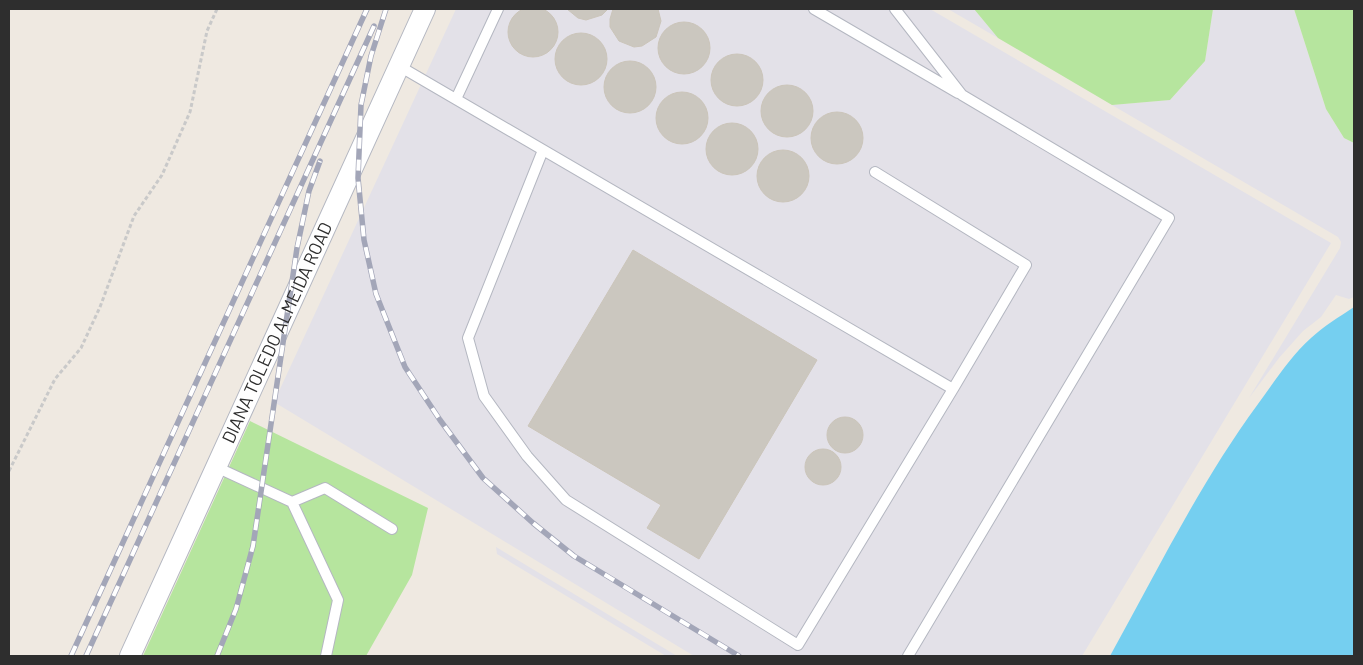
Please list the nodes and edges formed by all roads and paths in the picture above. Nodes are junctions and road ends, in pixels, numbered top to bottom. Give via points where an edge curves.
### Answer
1 (217, 9) edge
2 (425, 9) edge
3 (498, 9) edge
4 (814, 9) edge
5 (895, 9) edge
6 (399, 66) junction
7 (962, 95) junction
8 (456, 99) junction
9 (543, 150) junction
10 (875, 172) dead end
11 (953, 389) junction
12 (216, 467) junction
13 (9, 471) edge
14 (292, 502) junction
15 (392, 529) dead end
16 (130, 656) edge
17 (326, 656) edge
18 (908, 656) edge

1 - 13 path via 207,32 190,112 162,175 134,216 81,348 55,379
2 - 6 street, DIANA TOLEDO ALMEIDA ROAD
3 - 8 lane
4 - 7 lane
5 - 7 lane
6 - 8 lane
6 - 12 street, DIANA TOLEDO ALMEIDA ROAD
7 - 18 lane via 1169,218
8 - 9 lane
9 - 11 lane
9 - 11 lane via 468,338 484,396 527,456 566,500 798,645
10 - 11 lane via 1026,265
12 - 14 lane
12 - 16 street, DIANA TOLEDO ALMEIDA ROAD
14 - 15 lane via 325,488
14 - 17 lane via 338,600

